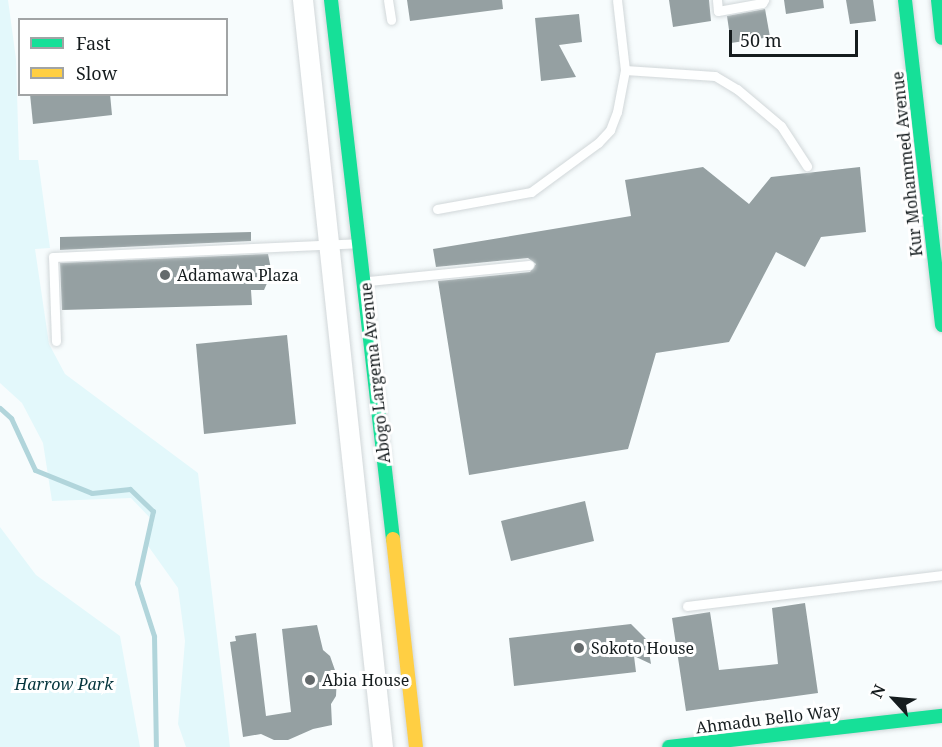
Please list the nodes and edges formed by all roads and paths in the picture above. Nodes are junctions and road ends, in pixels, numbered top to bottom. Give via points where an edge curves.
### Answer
1 (303, 0) edge
2 (331, 0) edge
3 (388, 0) edge
4 (617, 0) edge
5 (717, 0) edge
6 (764, 0) edge
7 (905, 0) edge
8 (938, 0) edge
9 (391, 20) dead end
10 (942, 38) edge
11 (625, 70) junction
12 (807, 166) dead end
13 (437, 209) dead end
14 (359, 243) junction
15 (329, 244) junction
16 (529, 266) dead end
17 (365, 282) junction
18 (942, 324) edge
19 (56, 341) dead end
20 (942, 575) edge
21 (687, 606) dead end
22 (942, 716) edge
23 (383, 747) edge
24 (416, 747) edge
25 (669, 747) edge

1 - 15 street, Abogo Largema Avenue
2 - 14 street, Abogo Largema Avenue
3 - 9 lane
4 - 11 lane
5 - 6 lane via 718,11
7 - 18 street, Kur Mohammed Avenue
8 - 10 street
11 - 12 lane via 715,76 782,126
11 - 13 lane via 610,130 549,181 531,192
14 - 15 lane
14 - 17 street, Abogo Largema Avenue
15 - 19 lane via 53,257
15 - 23 street, Abogo Largema Avenue
16 - 17 lane
17 - 24 street, Abogo Largema Avenue
20 - 21 lane
22 - 25 street, Ahmadu Bello Way

